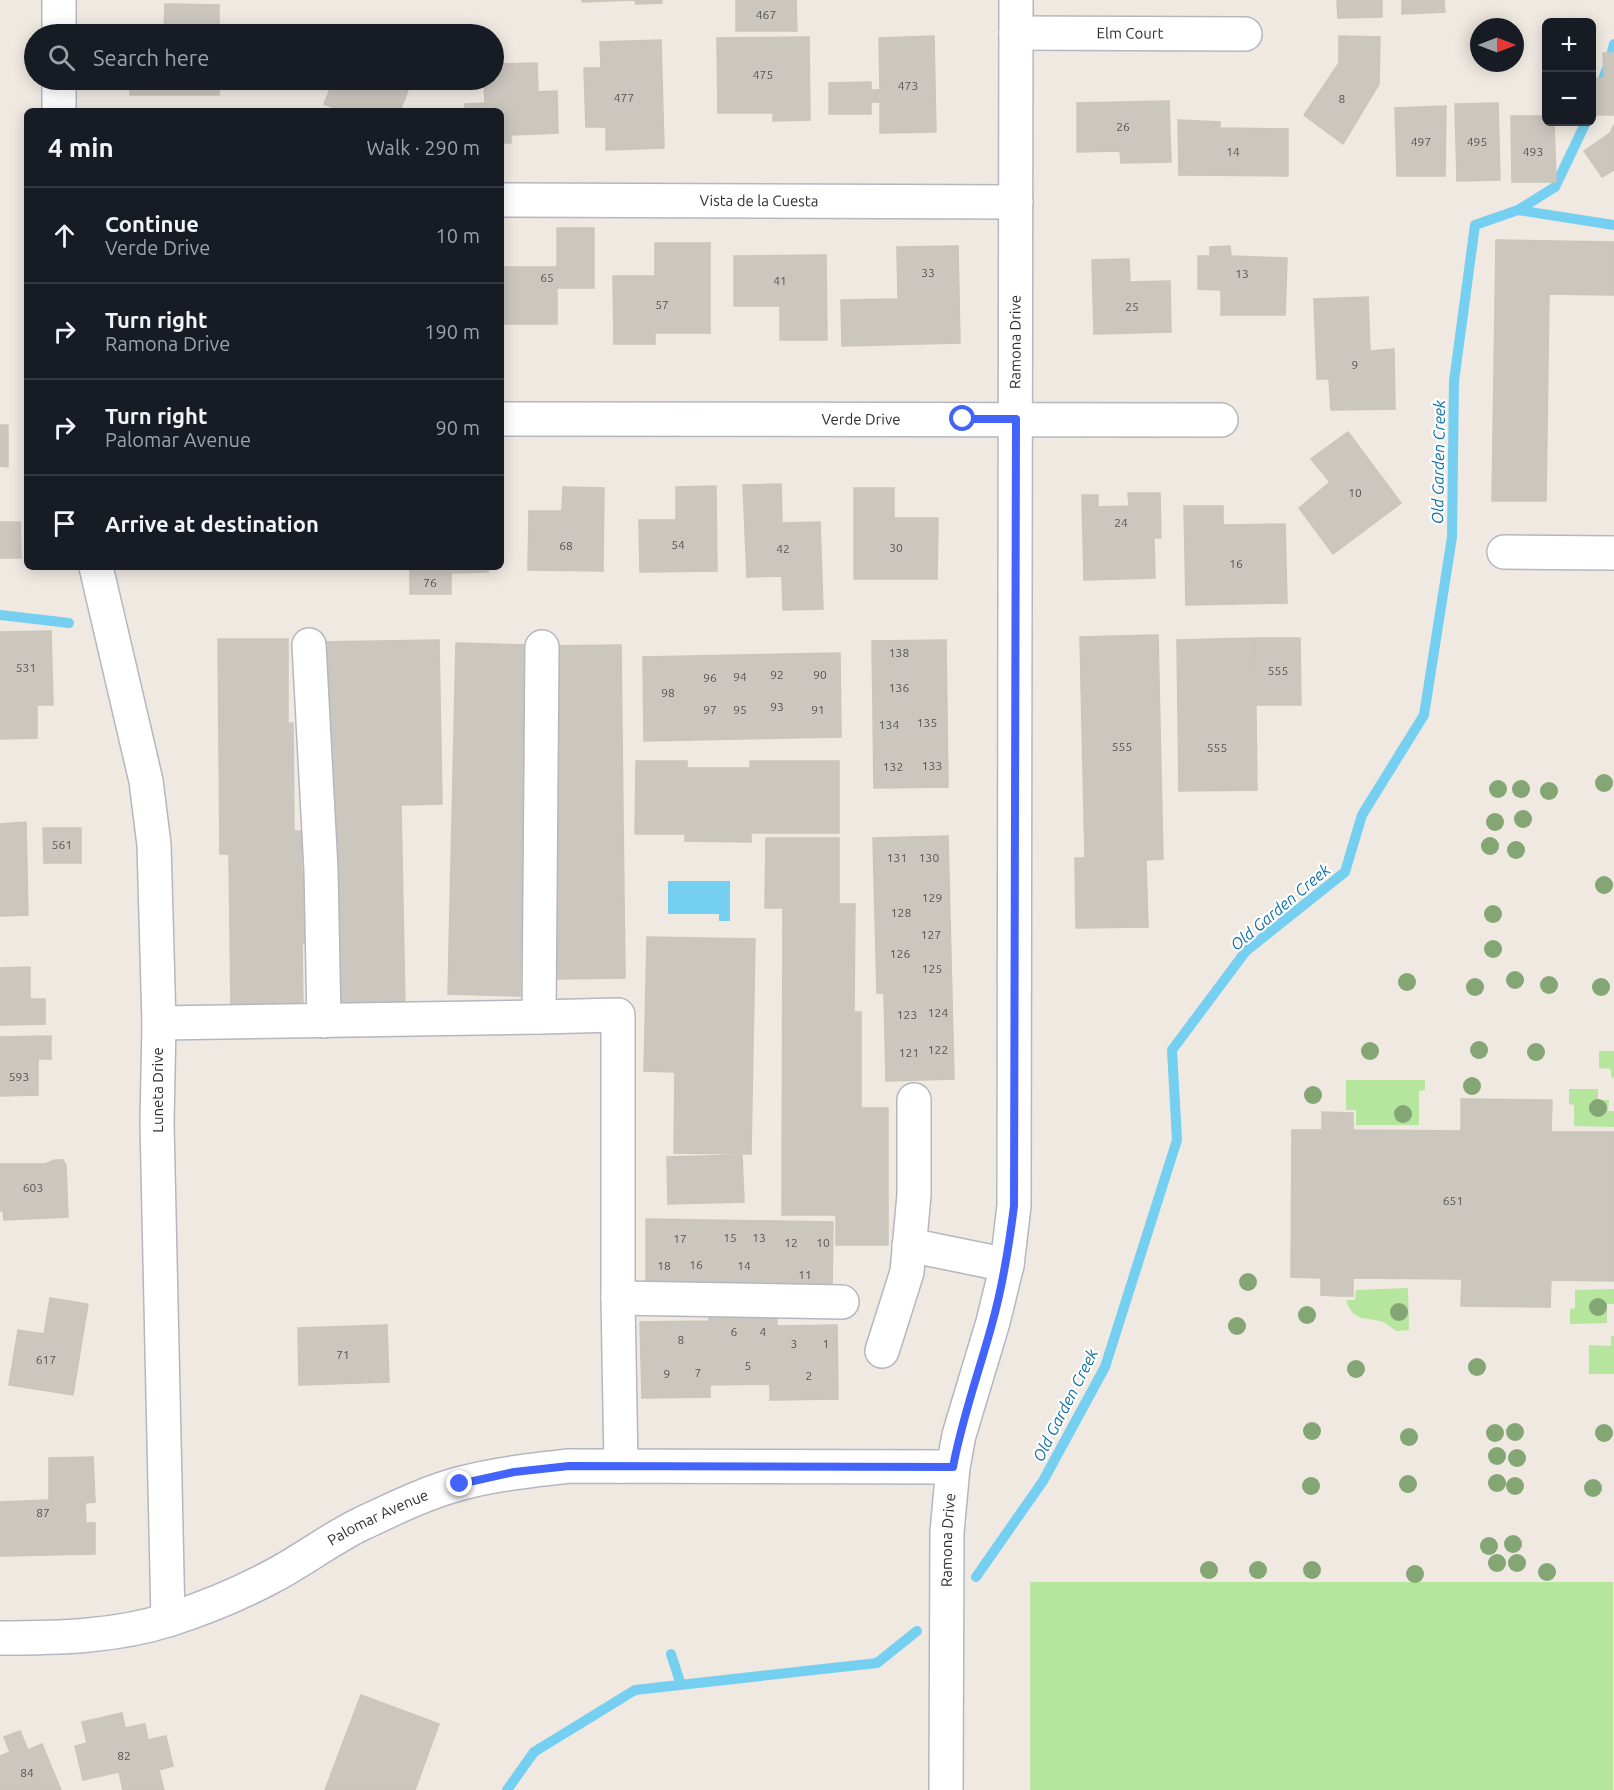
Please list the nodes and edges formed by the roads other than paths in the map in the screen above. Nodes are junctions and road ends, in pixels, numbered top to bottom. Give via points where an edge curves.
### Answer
1 (60, 0) edge
2 (1016, 0) edge
3 (60, 24) edge
4 (1016, 33) junction
5 (1245, 34) dead end
6 (60, 90) edge
7 (60, 108) edge
8 (504, 200) edge
9 (1016, 202) junction
10 (504, 419) edge
11 (1016, 419) junction
12 (1221, 420) dead end
13 (1504, 552) dead end
14 (1614, 553) edge
15 (97, 570) edge
16 (309, 645) dead end
17 (542, 646) dead end
18 (539, 1017) junction
19 (324, 1021) junction
20 (159, 1023) junction
21 (914, 1100) dead end
22 (909, 1245) junction
23 (1007, 1265) junction
24 (618, 1298) junction
25 (842, 1302) dead end
26 (882, 1351) dead end
27 (621, 1466) junction
28 (953, 1467) junction
29 (168, 1620) junction
30 (0, 1638) edge
31 (946, 1790) edge

1 - 3 street
2 - 4 street, Ramona Drive
4 - 5 street, Elm Court
4 - 9 street, Ramona Drive
6 - 7 street
8 - 9 street, Vista de la Cuesta
9 - 11 street, Ramona Drive
10 - 11 street, Verde Drive
11 - 12 street, Verde Drive
11 - 23 street, Ramona Drive via 1014,1194
13 - 14 street
15 - 20 street, Luneta Drive via 147,792 154,845
16 - 19 street via 321,870
17 - 18 street
18 - 19 street
18 - 24 street via 618,1014
19 - 20 street
20 - 29 street, Luneta Drive
21 - 22 street via 914,1196
22 - 23 street
22 - 26 street via 907,1272
23 - 28 street, Ramona Drive
24 - 25 street
24 - 27 street
27 - 28 street, Palomar Avenue
27 - 29 street, Palomar Avenue via 558,1467 460,1484 408,1502 359,1525 271,1577
28 - 31 street, Ramona Drive via 947,1532
29 - 30 street, Palomar Avenue via 115,1632 60,1638

